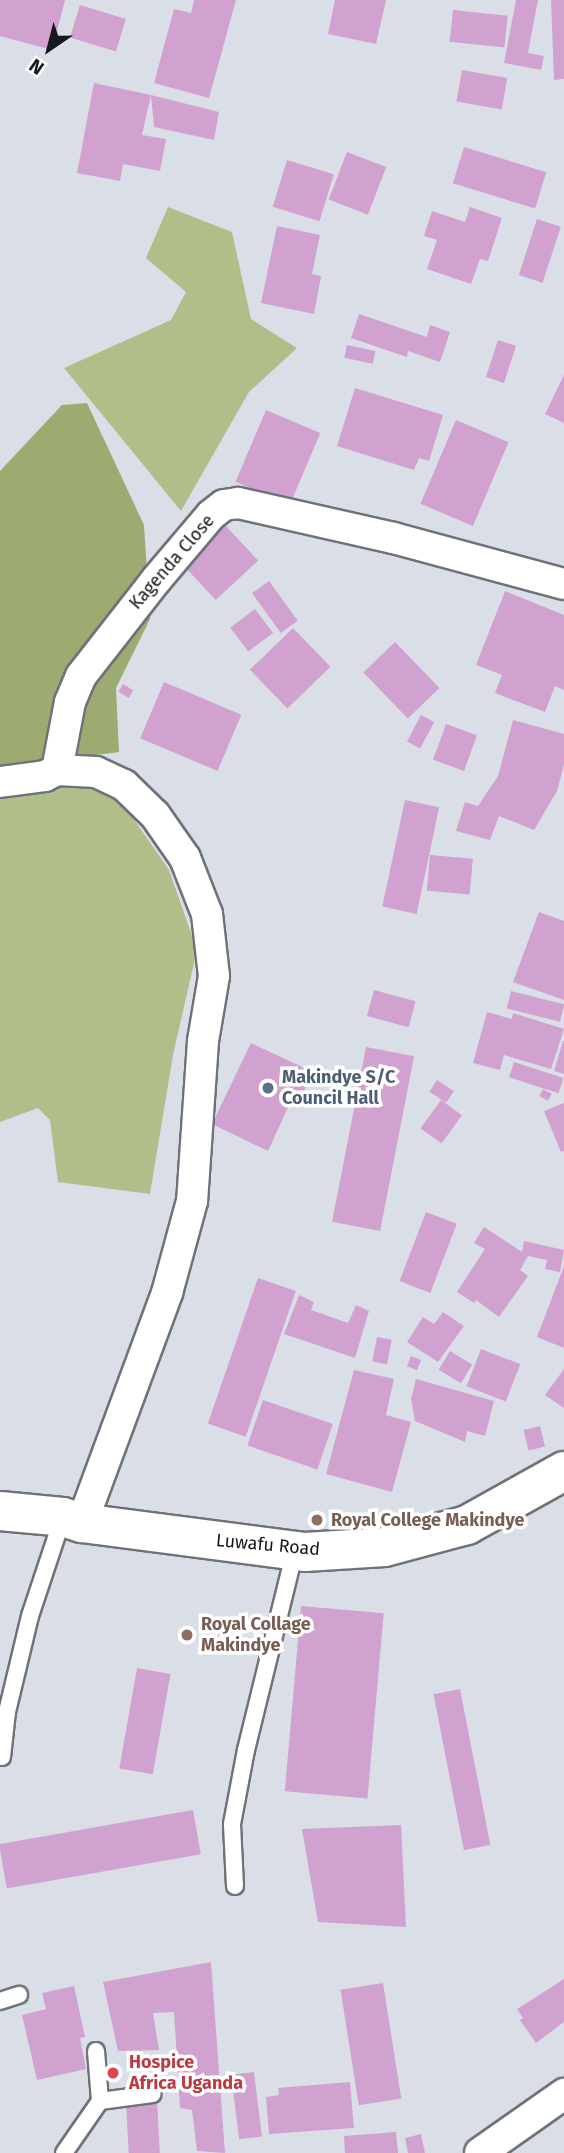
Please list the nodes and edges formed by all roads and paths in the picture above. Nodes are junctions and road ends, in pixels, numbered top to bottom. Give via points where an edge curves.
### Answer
1 (564, 584) edge
2 (57, 770) junction
3 (0, 782) edge
4 (564, 1471) edge
5 (0, 1511) edge
6 (73, 1520) junction
7 (295, 1550) junction
8 (2, 1757) dead end
9 (235, 1886) dead end
10 (19, 1995) dead end
11 (0, 2001) edge
12 (96, 2051) dead end
13 (153, 2094) dead end
14 (564, 2094) edge
15 (100, 2101) junction
16 (64, 2153) edge
17 (480, 2153) edge

1 - 2 street, Kagenda Close via 393,538 238,503 224,505 140,599 81,677 70,702
2 - 3 street
2 - 6 street via 96,772 124,785 155,815 185,858 207,914 214,976 203,1041 192,1201 167,1293
4 - 7 street, Luwafu Road via 467,1525 385,1547
5 - 6 street, Luwafu Road
6 - 7 street, Luwafu Road
6 - 8 lane via 30,1616 7,1712
7 - 9 lane via 232,1824
10 - 11 lane
12 - 15 lane
13 - 15 lane
14 - 17 street
15 - 16 lane

